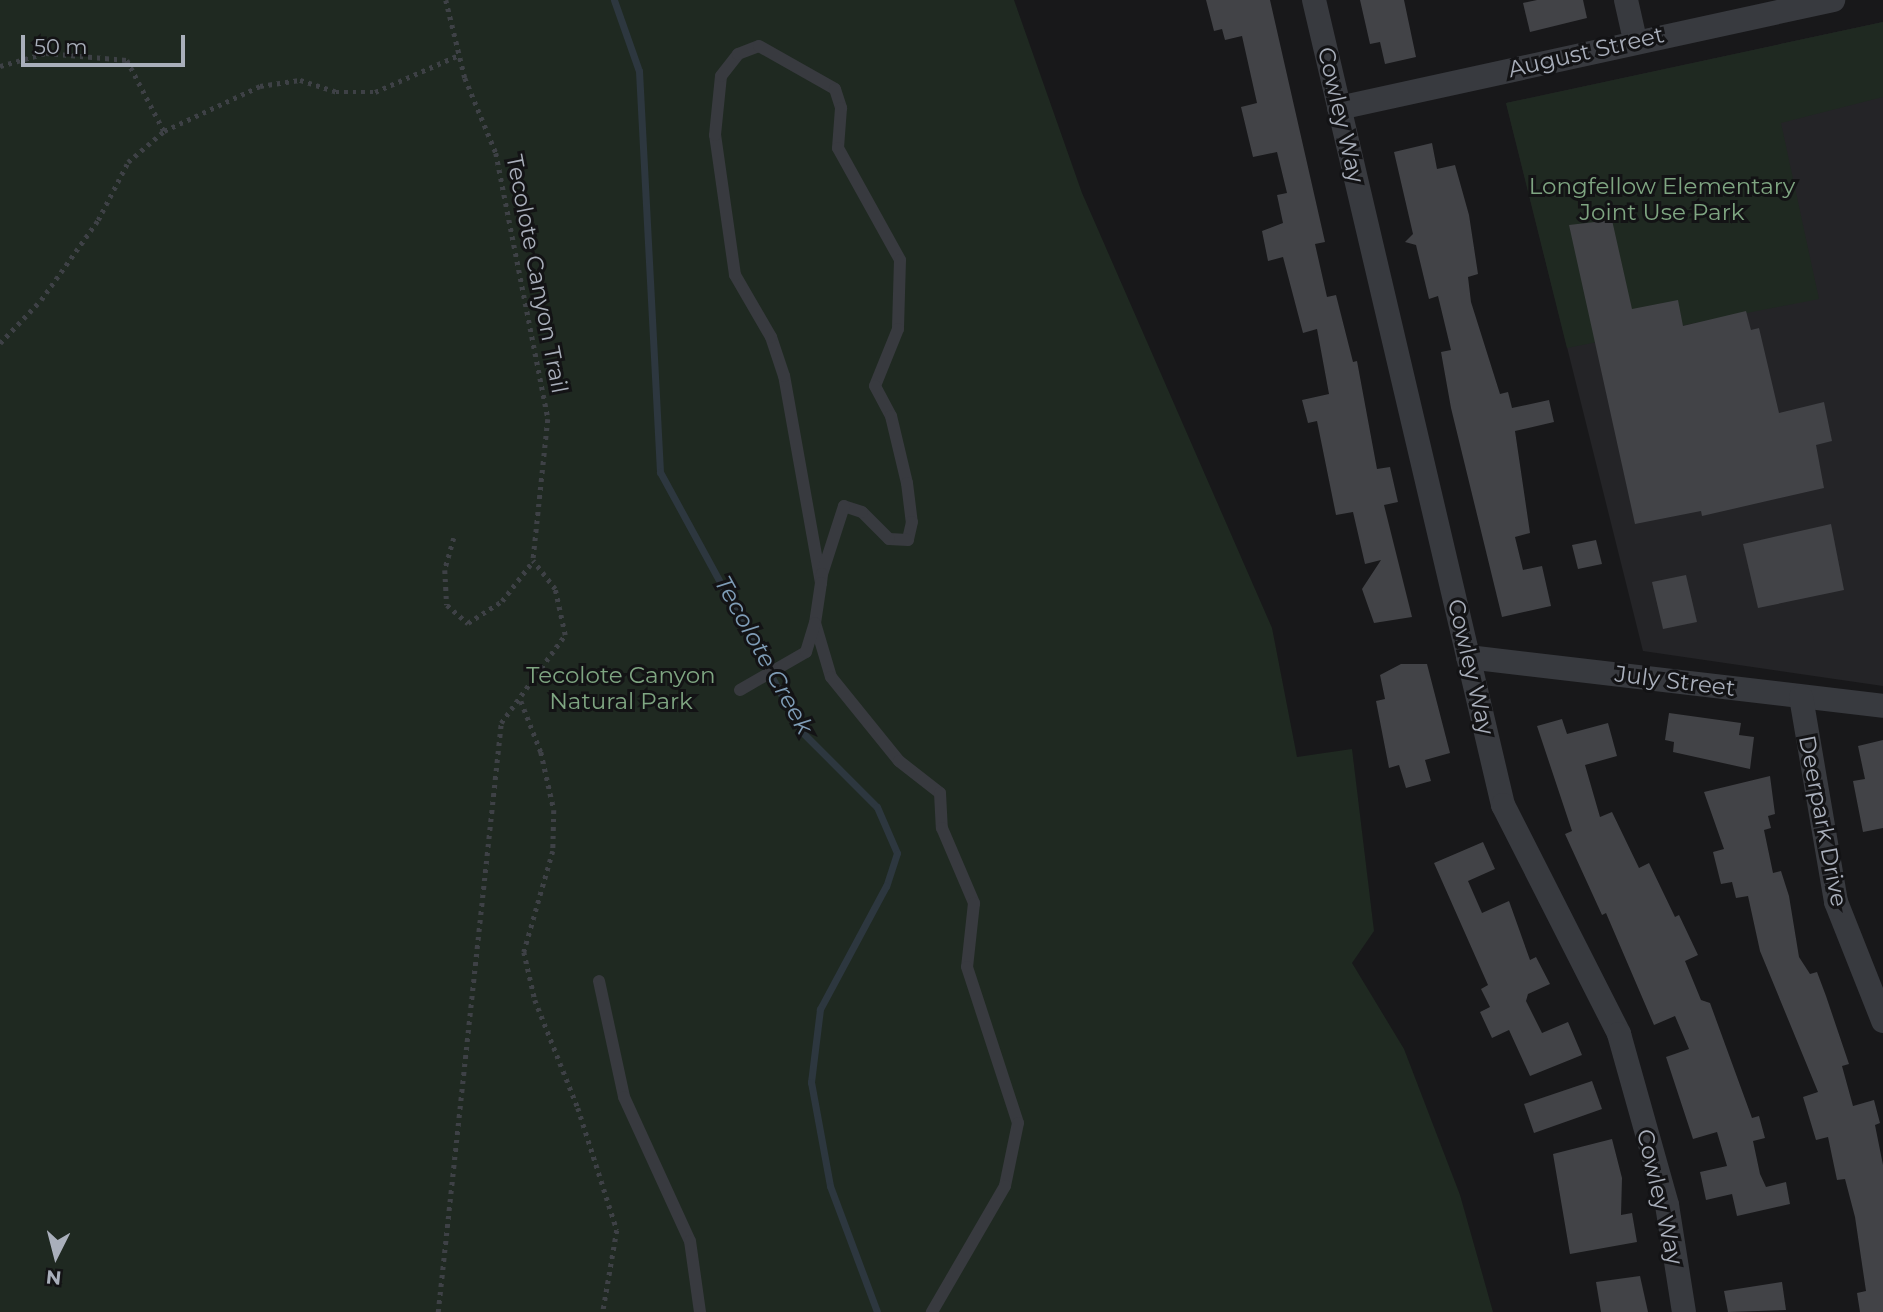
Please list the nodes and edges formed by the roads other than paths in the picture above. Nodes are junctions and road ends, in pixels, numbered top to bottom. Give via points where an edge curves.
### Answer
1 (1314, 0) edge
2 (1626, 0) edge
3 (1833, 0) edge
4 (1635, 40) junction
5 (1339, 108) junction
6 (821, 583) junction
7 (815, 623) junction
8 (1468, 657) junction
9 (740, 690) dead end
10 (1801, 696) junction
11 (1883, 706) edge
12 (599, 981) dead end
13 (1883, 1021) edge
14 (699, 1312) edge
15 (932, 1312) edge
16 (1684, 1312) edge

1 - 5 street, Cowley Way
2 - 4 street
3 - 4 street, August Street
4 - 5 street, August Street
5 - 8 street, Cowley Way
6 - 6 lane via 844,506 862,512 889,539 908,540 906,484 891,416 875,386 898,329 900,260 838,148 841,108 835,89 759,46 738,54 722,76 715,135 735,275 771,337 784,376
6 - 7 lane
7 - 9 lane via 806,652
7 - 15 lane via 831,677 899,761 940,793 942,828 974,903 967,967 1018,1123 1005,1186
8 - 10 street, July Street
8 - 16 street, Cowley Way via 1503,805 1619,1034 1667,1205
10 - 11 street, July Street
10 - 13 street, Deerpark Drive via 1836,902
12 - 14 lane via 624,1097 690,1241

